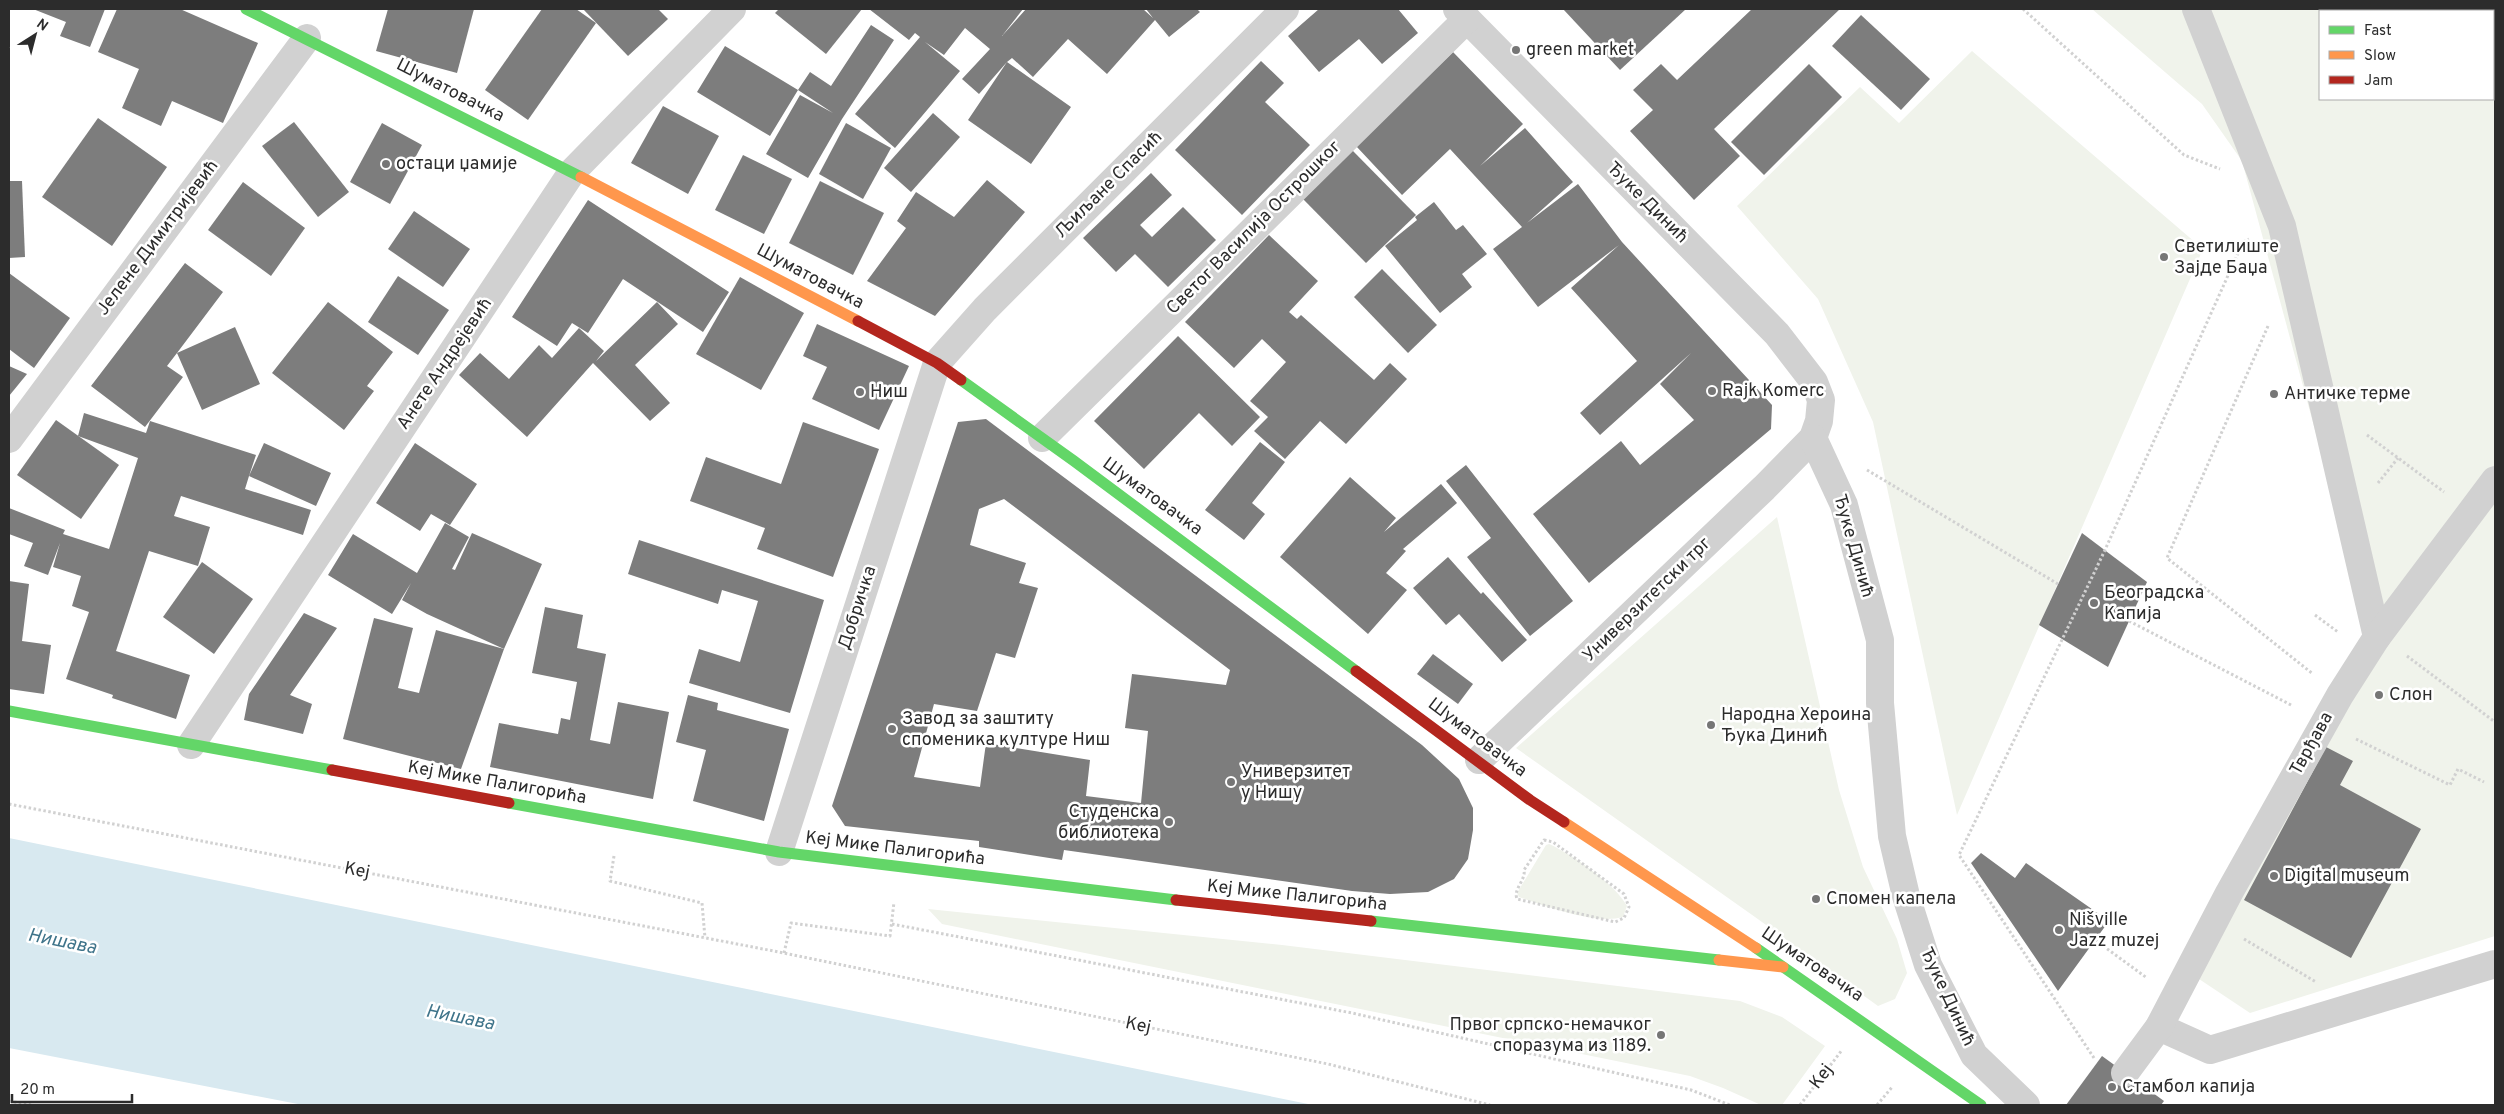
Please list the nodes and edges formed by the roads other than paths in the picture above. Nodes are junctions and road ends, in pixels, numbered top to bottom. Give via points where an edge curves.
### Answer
1 (246, 9) edge
2 (732, 9) edge
3 (1285, 9) edge
4 (2196, 9) edge
5 (1462, 14) edge
6 (306, 38) junction
7 (572, 172) junction
8 (937, 363) junction
9 (9, 438) edge
10 (1042, 438) junction
11 (1813, 438) junction
12 (2495, 480) edge
13 (2377, 637) junction
14 (9, 711) edge
15 (191, 745) junction
16 (1479, 760) junction
17 (779, 852) junction
18 (2495, 964) edge
19 (1785, 967) junction
20 (2159, 1027) junction
21 (2125, 1073) road end
22 (1981, 1105) edge
23 (2026, 1105) edge

1 - 6 street, Шуматовачка
2 - 7 street, Анете Андрејевић
3 - 8 street, Љиљане Спасић via 985,309
4 - 13 street via 2282,226
5 - 10 street, Светог Василија Острошког
5 - 11 street, Ђуке Динић via 1803,365 1821,400
6 - 7 street, Шуматовачка
6 - 9 street, Јелене Димитријевић
7 - 8 street, Шуматовачка
7 - 15 street, Анете Андрејевић
8 - 10 street, Шуматовачка
8 - 17 street, Добричка
10 - 16 street, Шуматовачка
11 - 16 street, Универзитетски трг
11 - 23 street, Ђуке Динић via 1844,505 1880,640 1880,703 1892,836 1906,896 1928,965 1974,1055
12 - 13 street, Тврђава
13 - 20 street, Тврђава via 2324,723 2212,924
14 - 15 street, Кеј Мике Палигорића
15 - 17 street, Кеј Мике Палигорића
16 - 19 street, Шуматовачка via 1530,800
17 - 19 street, Кеј Мике Палигорића via 981,878
18 - 20 street via 2210,1050
19 - 22 street, Шуматовачка
20 - 21 street, Тврђава

